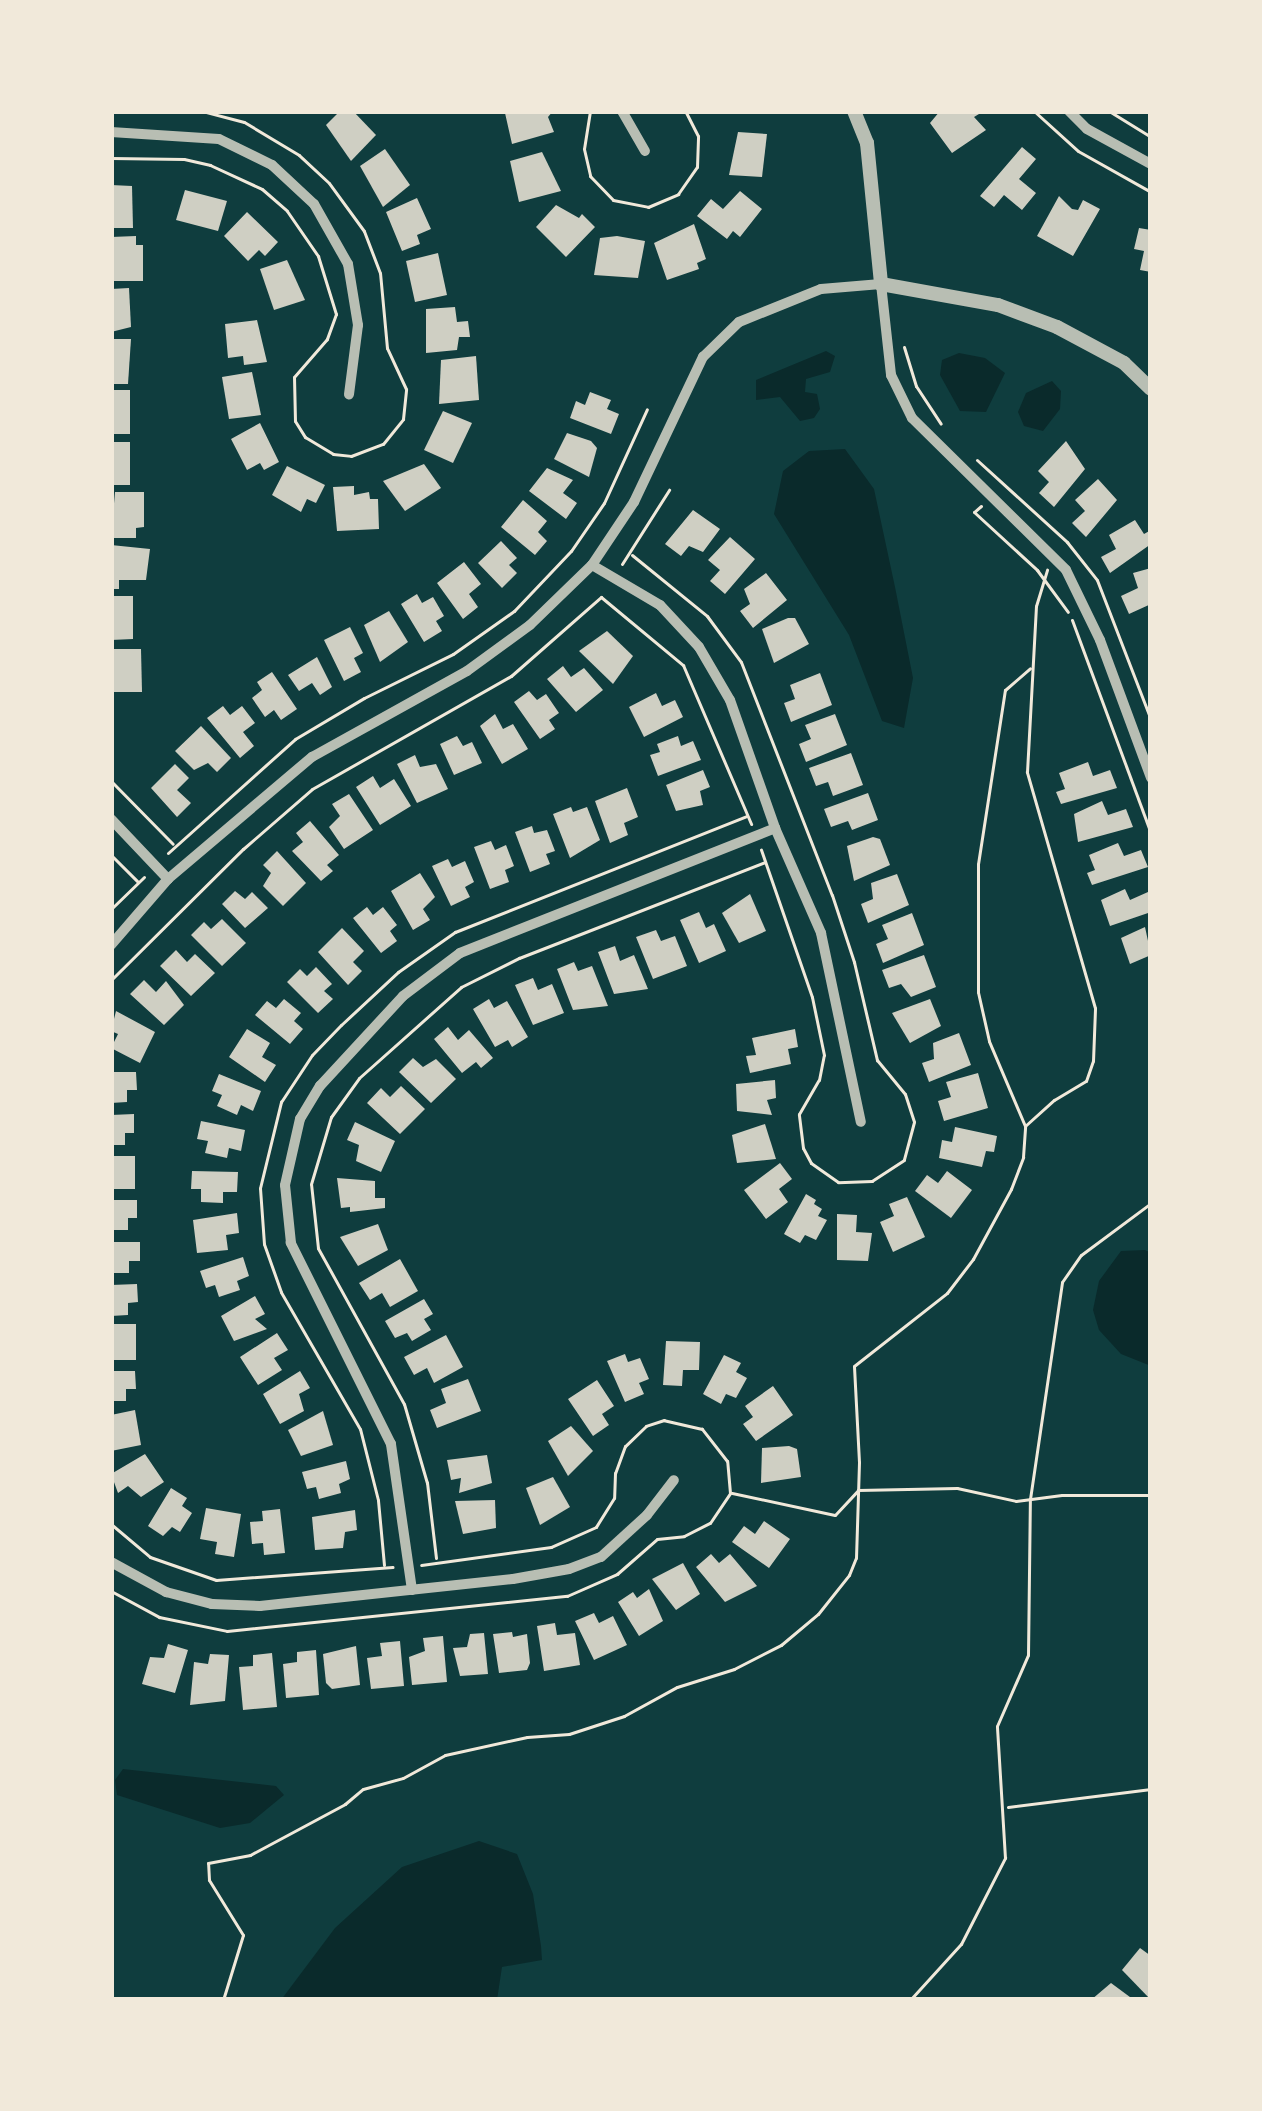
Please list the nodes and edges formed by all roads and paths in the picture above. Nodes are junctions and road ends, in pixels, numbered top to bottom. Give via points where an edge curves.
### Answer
1 (202, 111) edge
2 (590, 111) edge
3 (622, 111) edge
4 (685, 111) edge
5 (854, 111) edge
6 (1034, 111) edge
7 (1070, 111) edge
8 (1109, 111) edge
9 (111, 132) edge
10 (1151, 137) edge
11 (645, 151) dead end
12 (111, 158) edge
13 (1151, 164) edge
14 (1151, 192) edge
15 (881, 284) junction
16 (1151, 389) edge
17 (350, 394) dead end
18 (647, 409) dead end
19 (1002, 482) dead end
20 (669, 490) dead end
21 (988, 497) junction
22 (1051, 557) junction
23 (592, 565) junction
24 (612, 577) junction
25 (1045, 579) junction
26 (602, 597) junction
27 (1032, 667) junction
28 (1151, 778) edge
29 (111, 781) edge
30 (747, 815) junction
31 (111, 819) edge
32 (775, 828) junction
33 (1151, 833) edge
34 (755, 836) junction
35 (175, 845) junction
36 (111, 855) edge
37 (156, 865) junction
38 (169, 879) junction
39 (138, 883) junction
40 (111, 909) edge
41 (111, 945) edge
42 (111, 980) edge
43 (861, 1122) dead end
44 (1025, 1126) junction
45 (1151, 1204) edge
46 (674, 1480) dead end
47 (858, 1490) junction
48 (730, 1493) junction
49 (1151, 1495) edge
50 (1030, 1498) junction
51 (111, 1524) edge
52 (437, 1559) junction
53 (111, 1562) edge
54 (410, 1566) junction
55 (384, 1567) junction
56 (412, 1589) junction
57 (111, 1591) edge
58 (1151, 1790) edge
59 (1006, 1807) junction
60 (223, 2000) edge
61 (910, 2000) edge

1 - 12 path via 244,122 299,155 364,231 380,273 387,348 406,389 403,419 367,452 333,454 295,421 295,377 327,339 336,314 318,256 287,211 210,165
2 - 4 path via 590,176 613,200 648,207 678,194 697,167 698,136
3 - 11 street
5 - 15 street via 867,143
6 - 14 path via 1078,151
7 - 13 street
8 - 10 path
9 - 17 street via 219,139 272,166 314,204 348,264 358,325
15 - 16 street via 998,304 1124,363
15 - 21 street via 891,375 912,418
15 - 23 street via 821,289 739,322 703,357 634,502
18 - 35 path via 604,503 572,551 514,611 453,654 295,739
19 - 21 path
20 - 24 path
21 - 22 street
21 - 25 path via 974,512
22 - 25 path
22 - 28 street via 1066,570 1100,640
23 - 24 street
23 - 38 street via 467,671 312,757
24 - 26 path
24 - 32 street via 661,605 699,647 730,700
25 - 27 path
25 - 33 path via 1074,626
26 - 30 path via 683,665
26 - 42 path via 497,686 312,789
27 - 44 path via 1005,690 978,864 978,992 988,1041
27 - 44 path via 1027,772 1095,1008 1096,1038 1086,1082
29 - 35 path
30 - 34 path
30 - 55 path via 455,932 341,1025 281,1102 260,1188 264,1244 280,1292 360,1429
31 - 37 street
32 - 34 street
32 - 43 street via 820,933
34 - 52 path via 765,862 461,987 359,1078 322,1138 311,1184 318,1248 404,1404 427,1483
34 - 54 street via 460,953 346,1055 301,1119 286,1185 291,1243 392,1444
35 - 37 path
36 - 39 path
37 - 38 street
37 - 39 path
38 - 41 street
39 - 40 path
44 - 47 path via 1011,1189 973,1259 947,1293 854,1366
45 - 50 path via 1081,1255 1062,1282
46 - 56 street via 601,1557 569,1569
47 - 48 path via 835,1515
47 - 50 path via 957,1488
47 - 60 path via 849,1575 781,1645 624,1716 445,1755 363,1789 250,1856 208,1863 209,1880 244,1935
48 - 52 path via 728,1461 712,1436 664,1420 625,1446 614,1498 596,1527 538,1550
48 - 57 path via 720,1515 699,1531 657,1539 595,1584 523,1604 227,1631 159,1617
49 - 50 path
50 - 59 path via 1028,1655 997,1726
51 - 55 path via 150,1557 216,1580
52 - 54 path
53 - 56 street via 166,1592 212,1604
54 - 55 path
54 - 56 street
58 - 59 path
59 - 61 path via 999,1879 961,1944

